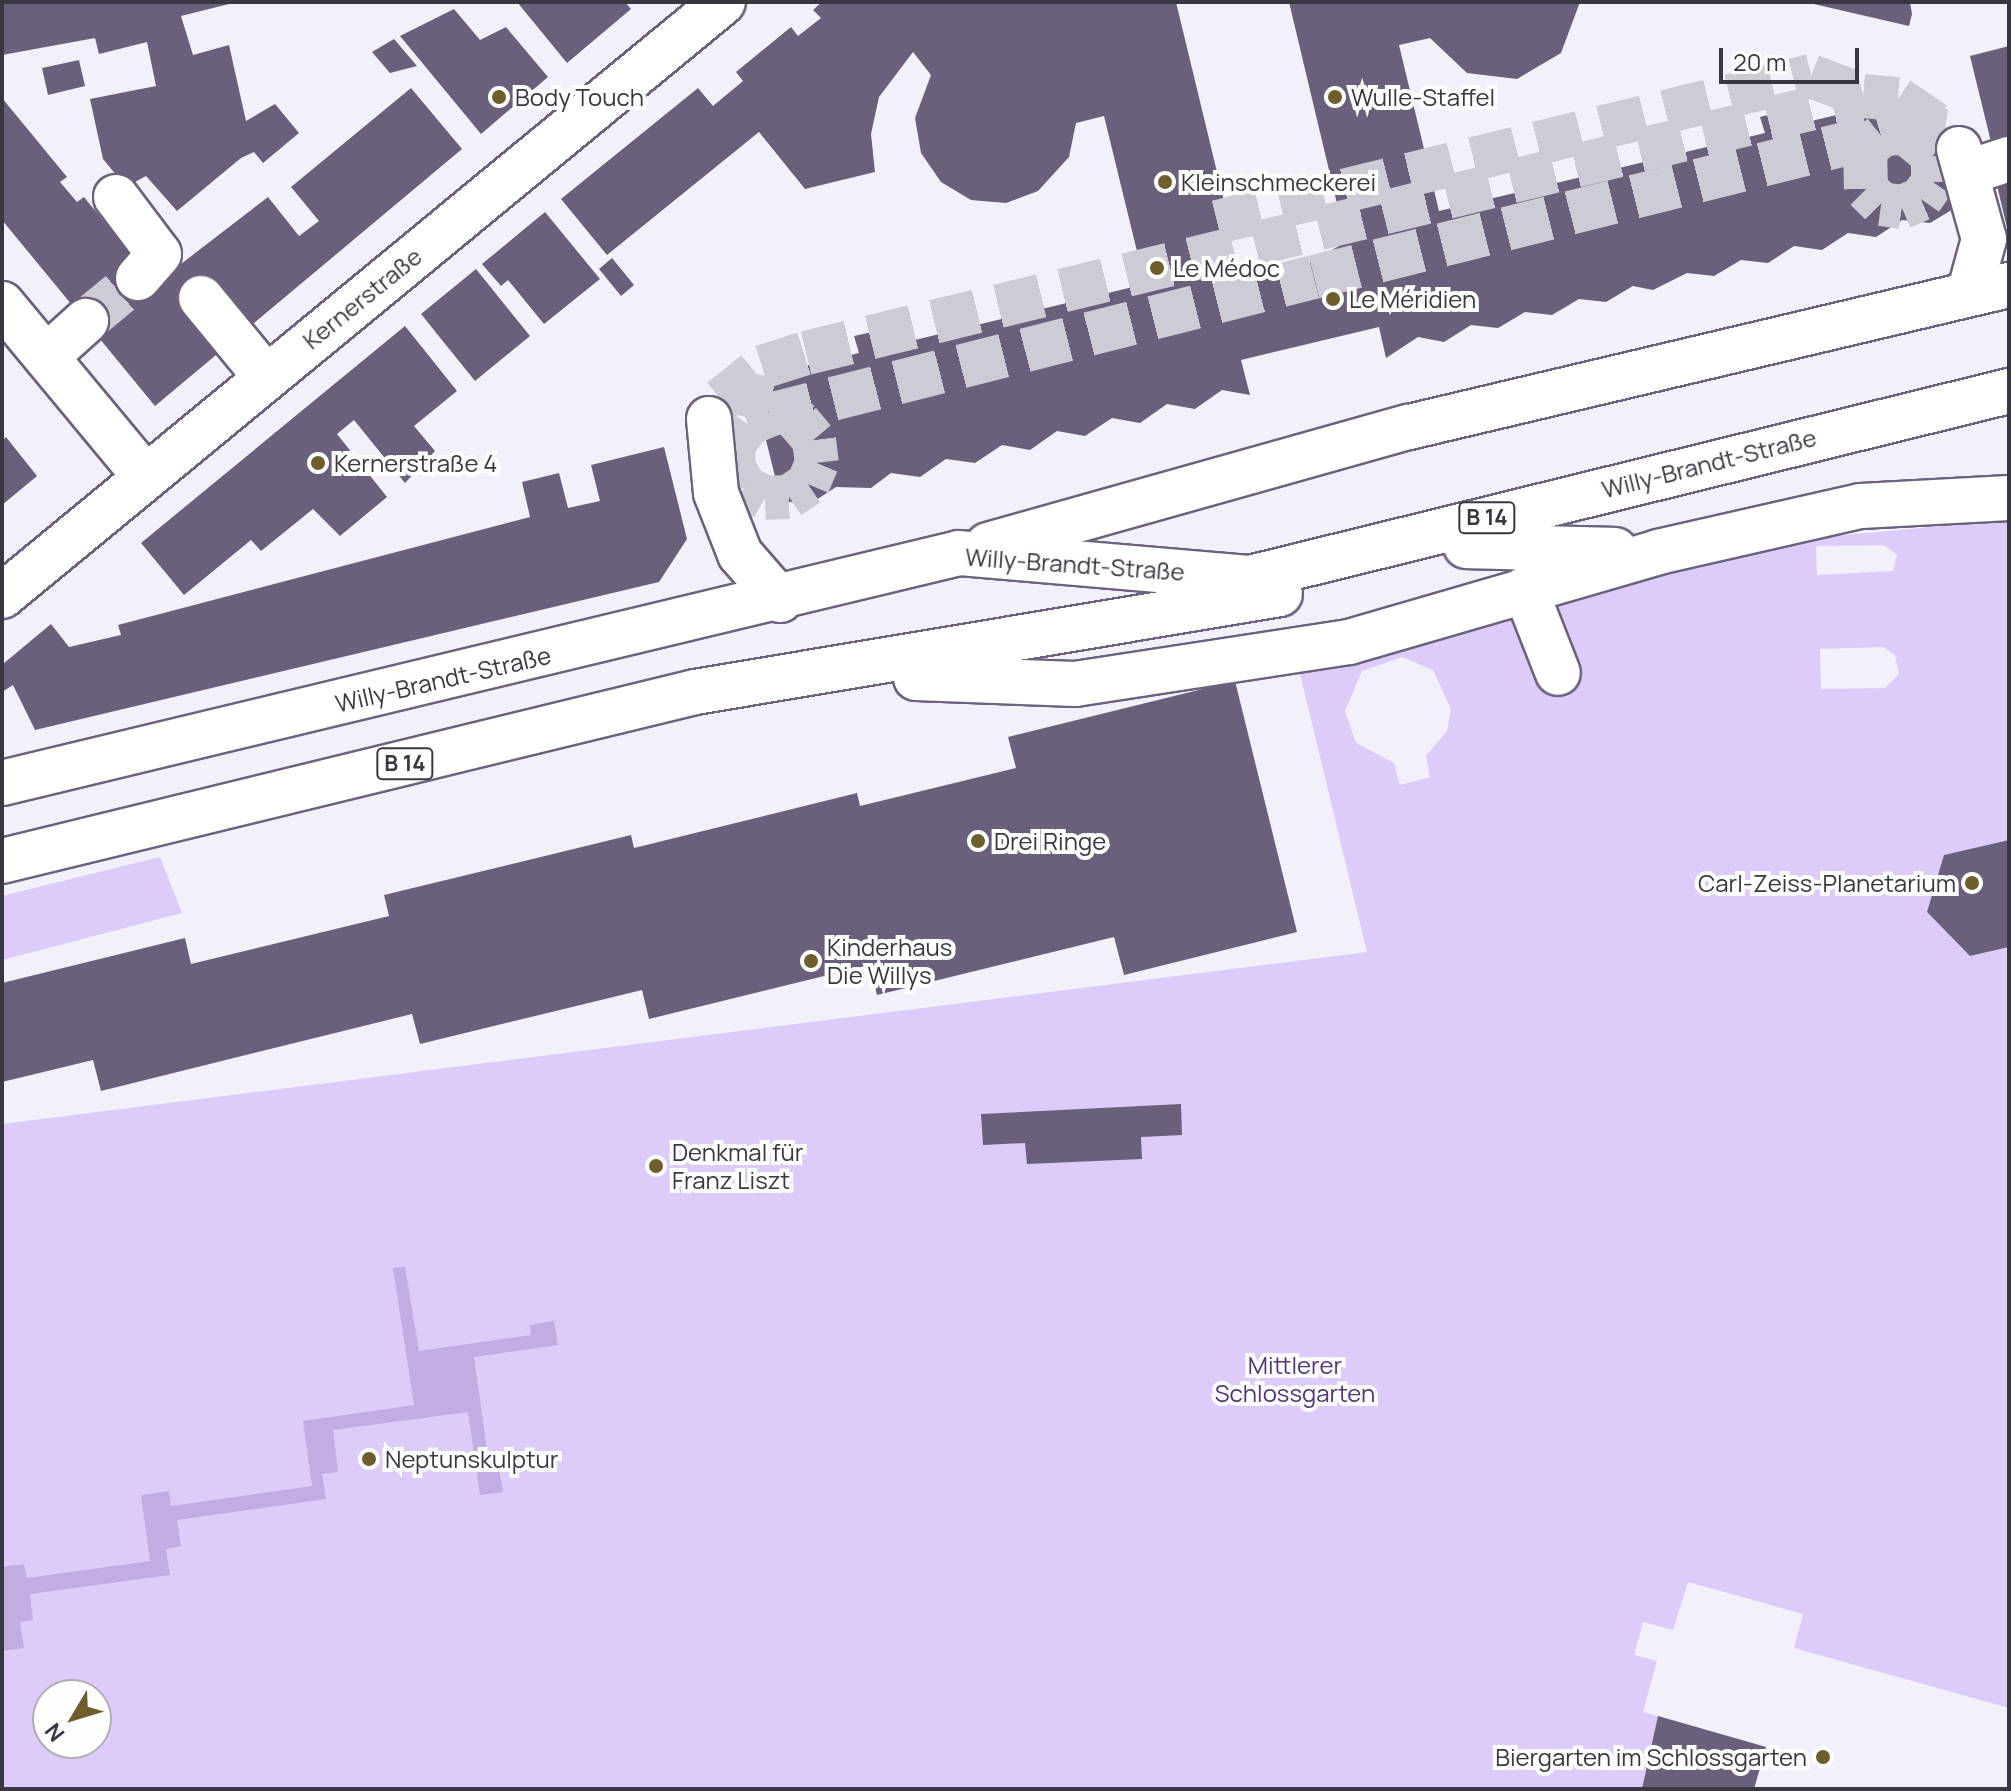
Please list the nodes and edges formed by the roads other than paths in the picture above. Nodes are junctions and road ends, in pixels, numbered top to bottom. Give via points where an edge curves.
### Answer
1 (723, 2) edge
2 (1979, 160) edge
3 (116, 197) dead end
4 (138, 278) tunnel mouth
5 (1989, 290) edge
6 (201, 298) dead end
7 (2, 304) edge
8 (86, 321) tunnel mouth
9 (46, 357) junction
10 (266, 377) junction
11 (2009, 391) edge
12 (2009, 416) edge
13 (709, 419) dead end
14 (145, 476) junction
15 (2009, 498) edge
16 (1466, 546) junction
17 (1658, 552) junction
18 (959, 553) junction
19 (1525, 589) junction
20 (2, 596) edge
21 (780, 600) junction
22 (1558, 673) dead end
23 (810, 674) junction
24 (2, 783) edge
25 (2, 861) edge

1 - 10 main road, Kernerstraße
2 - 5 main road
3 - 4 main road via 159,254
5 - 18 main road via 1409,427
6 - 10 main road
7 - 9 main road
8 - 9 main road
9 - 14 main road
10 - 14 main road, Kernerstraße
11 - 18 main road, Willy-Brandt-Straße / B 14 via 1250,578
12 - 16 main road, Willy-Brandt-Straße / B 14
13 - 21 main road via 716,493 740,554
14 - 20 main road, Kernerstraße
15 - 17 main road via 1861,506
16 - 17 main road
16 - 23 main road, Willy-Brandt-Straße / B 14 via 1259,600
17 - 19 main road
18 - 21 main road, Willy-Brandt-Straße / B 14
19 - 22 main road
19 - 23 main road via 1349,642 1075,684
21 - 24 main road, Willy-Brandt-Straße / B 14
23 - 25 main road, Willy-Brandt-Straße / B 14 via 695,692

